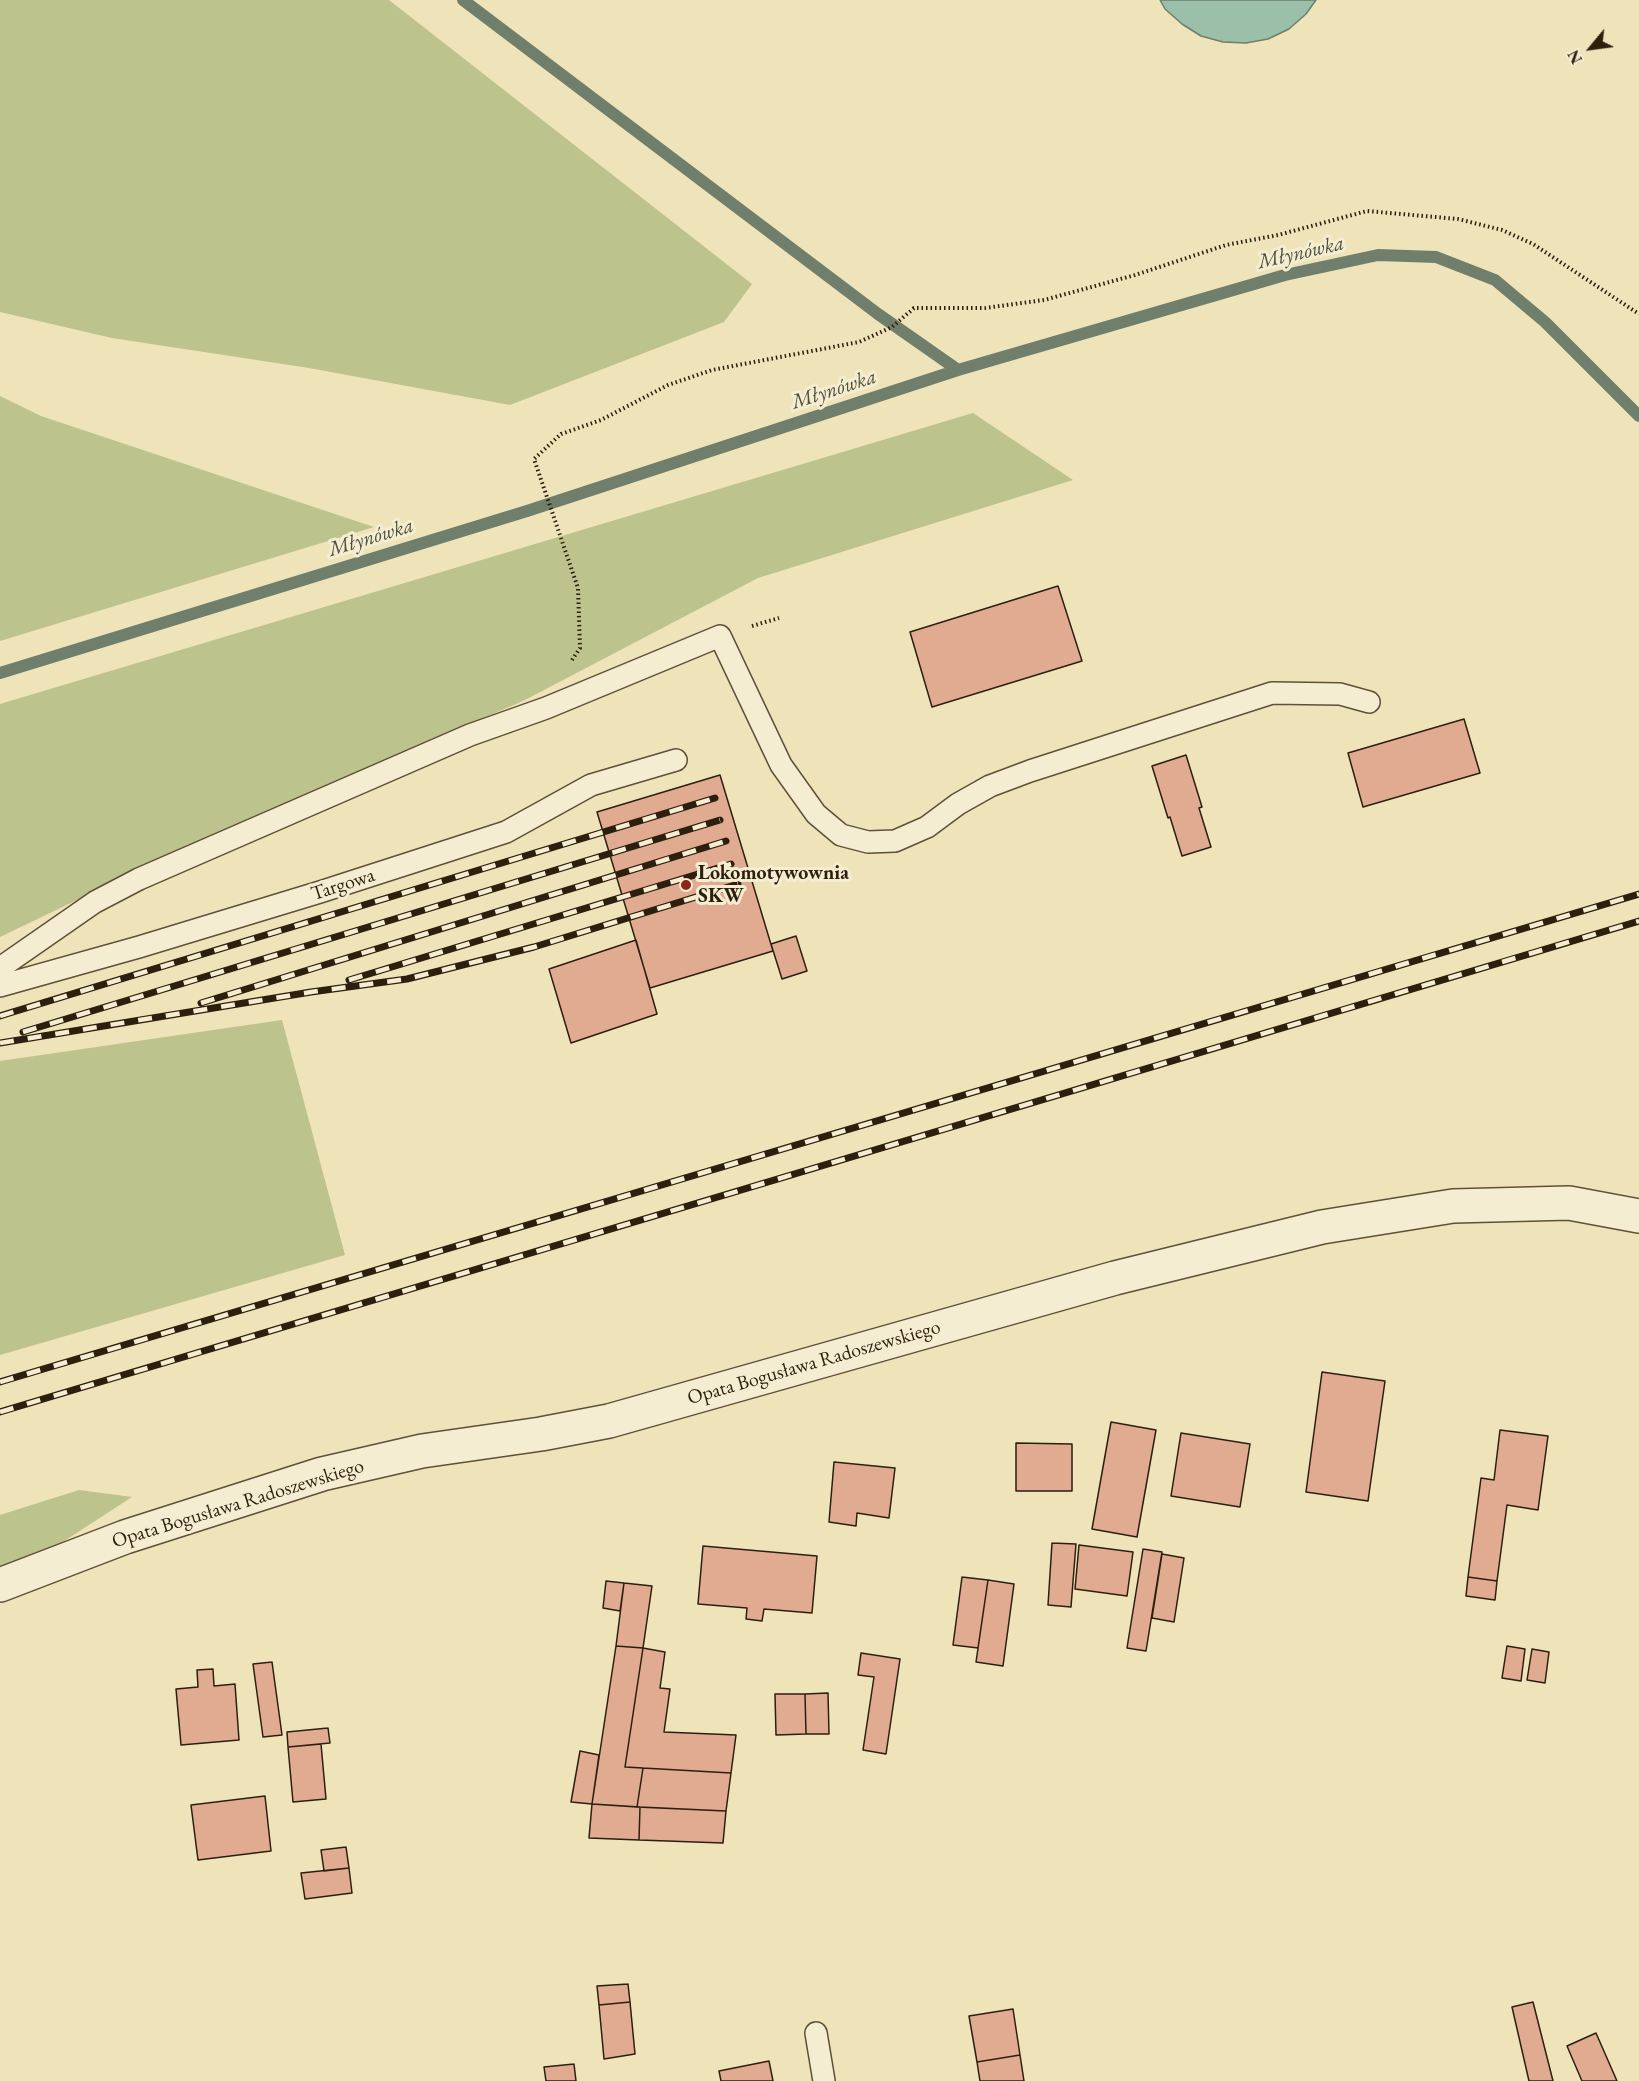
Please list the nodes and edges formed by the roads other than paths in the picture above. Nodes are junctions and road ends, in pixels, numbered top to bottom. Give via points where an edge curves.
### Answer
1 (1369, 702) dead end
2 (676, 760) dead end
3 (0, 968) edge
4 (0, 986) edge
5 (1639, 1216) edge
6 (0, 1585) edge
7 (816, 2033) dead end
8 (824, 2081) edge

1 - 3 lane via 1340,694 1272,693 1030,771 990,786 927,826 895,841 868,842 841,835 816,814 781,765 720,636 470,735 139,879 95,902
2 - 4 lane, Targowa via 591,786 506,832 309,896
5 - 6 street, Opata Bogusława Radoszewskiego via 1569,1203 1453,1206 1322,1227 1115,1278 609,1421 422,1452 322,1474 125,1537
7 - 8 lane

